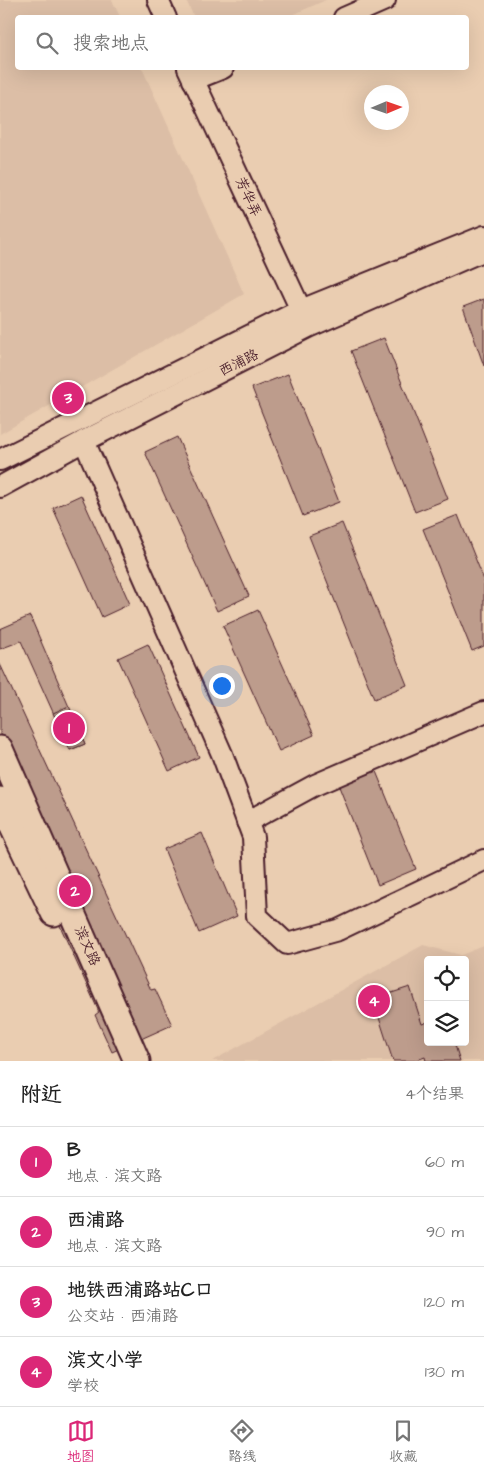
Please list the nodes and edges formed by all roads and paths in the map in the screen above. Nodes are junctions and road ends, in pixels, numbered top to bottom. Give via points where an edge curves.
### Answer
1 (158, 0) edge
2 (385, 0) edge
3 (165, 15) edge
4 (351, 15) edge
5 (212, 70) edge
6 (190, 74) edge
7 (484, 236) edge
8 (484, 251) edge
9 (305, 319) junction
10 (84, 441) junction
11 (0, 460) edge
12 (0, 487) edge
13 (484, 712) edge
14 (0, 749) edge
15 (5, 799) edge
16 (247, 822) junction
17 (484, 860) edge
18 (122, 1061) edge
19 (137, 1061) edge

1 - 3 street
2 - 4 street
5 - 6 street
6 - 9 street, 芳华弄
7 - 9 street, 西浦路
8 - 9 street, 西浦路
9 - 10 street, 西浦路
9 - 11 street, 西浦路
10 - 12 street, 西浦路
10 - 16 street via 222,754
13 - 16 street via 315,785
14 - 15 main road, 滨文路
15 - 18 main road
15 - 19 main road, 滨文路
16 - 17 street via 253,837 257,916 287,944 338,930

